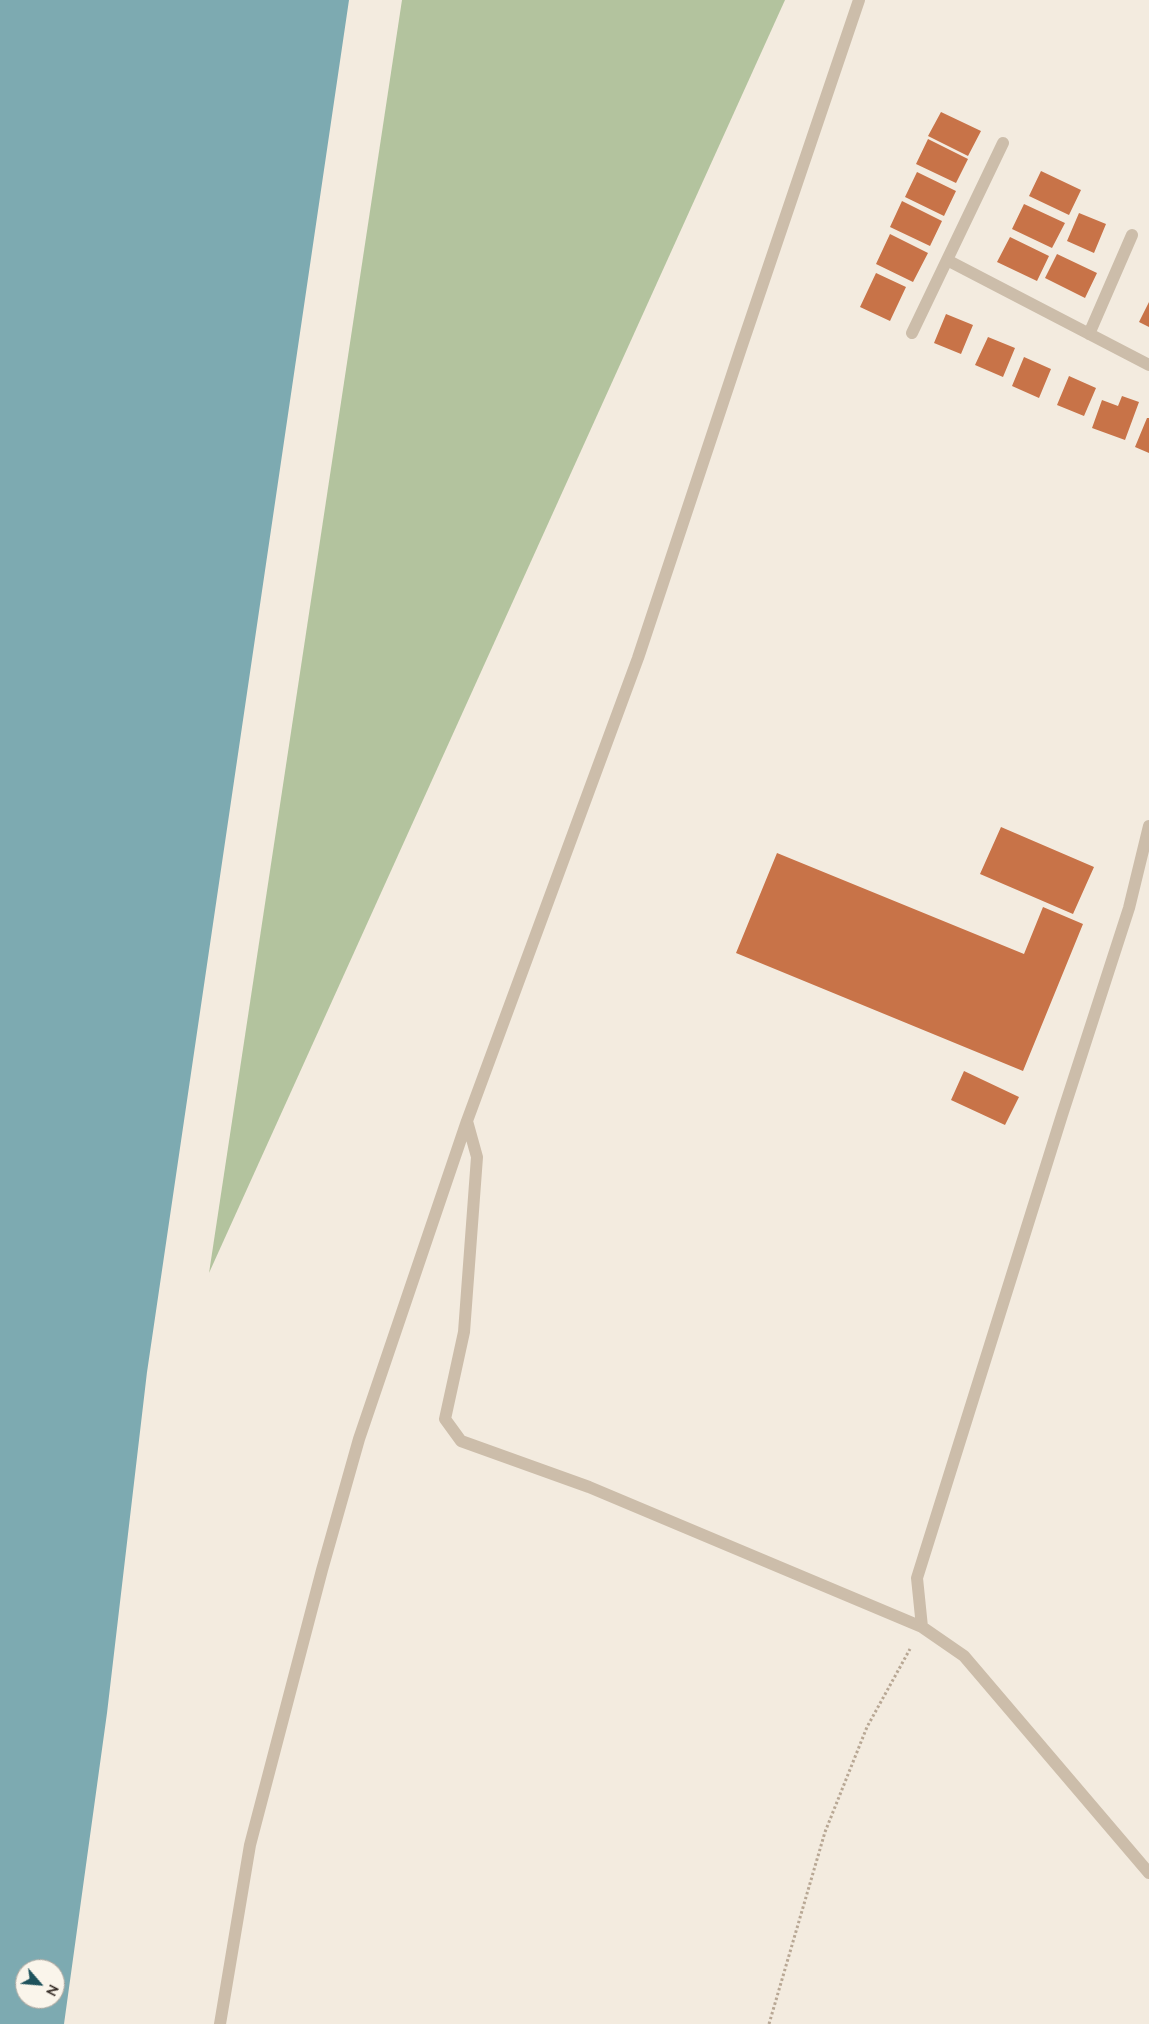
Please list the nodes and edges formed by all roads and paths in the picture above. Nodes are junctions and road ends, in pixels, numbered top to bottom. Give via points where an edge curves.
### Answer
1 (859, 0) edge
2 (1003, 143) dead end
3 (1132, 235) dead end
4 (947, 260) junction
5 (912, 333) dead end
6 (1089, 334) junction
7 (1149, 365) edge
8 (1149, 826) edge
9 (467, 1121) junction
10 (922, 1627) junction
11 (1149, 1873) edge
12 (220, 2024) edge
13 (770, 2024) edge

1 - 9 street via 638,658
2 - 4 street
3 - 6 street
4 - 5 street
4 - 6 street
6 - 7 street
8 - 10 street via 1129,908 917,1578
9 - 10 street via 477,1157 464,1332 445,1419 461,1441 589,1487
9 - 12 street via 359,1440 322,1570 250,1845
10 - 11 street via 964,1656
10 - 13 path via 867,1727 826,1832

